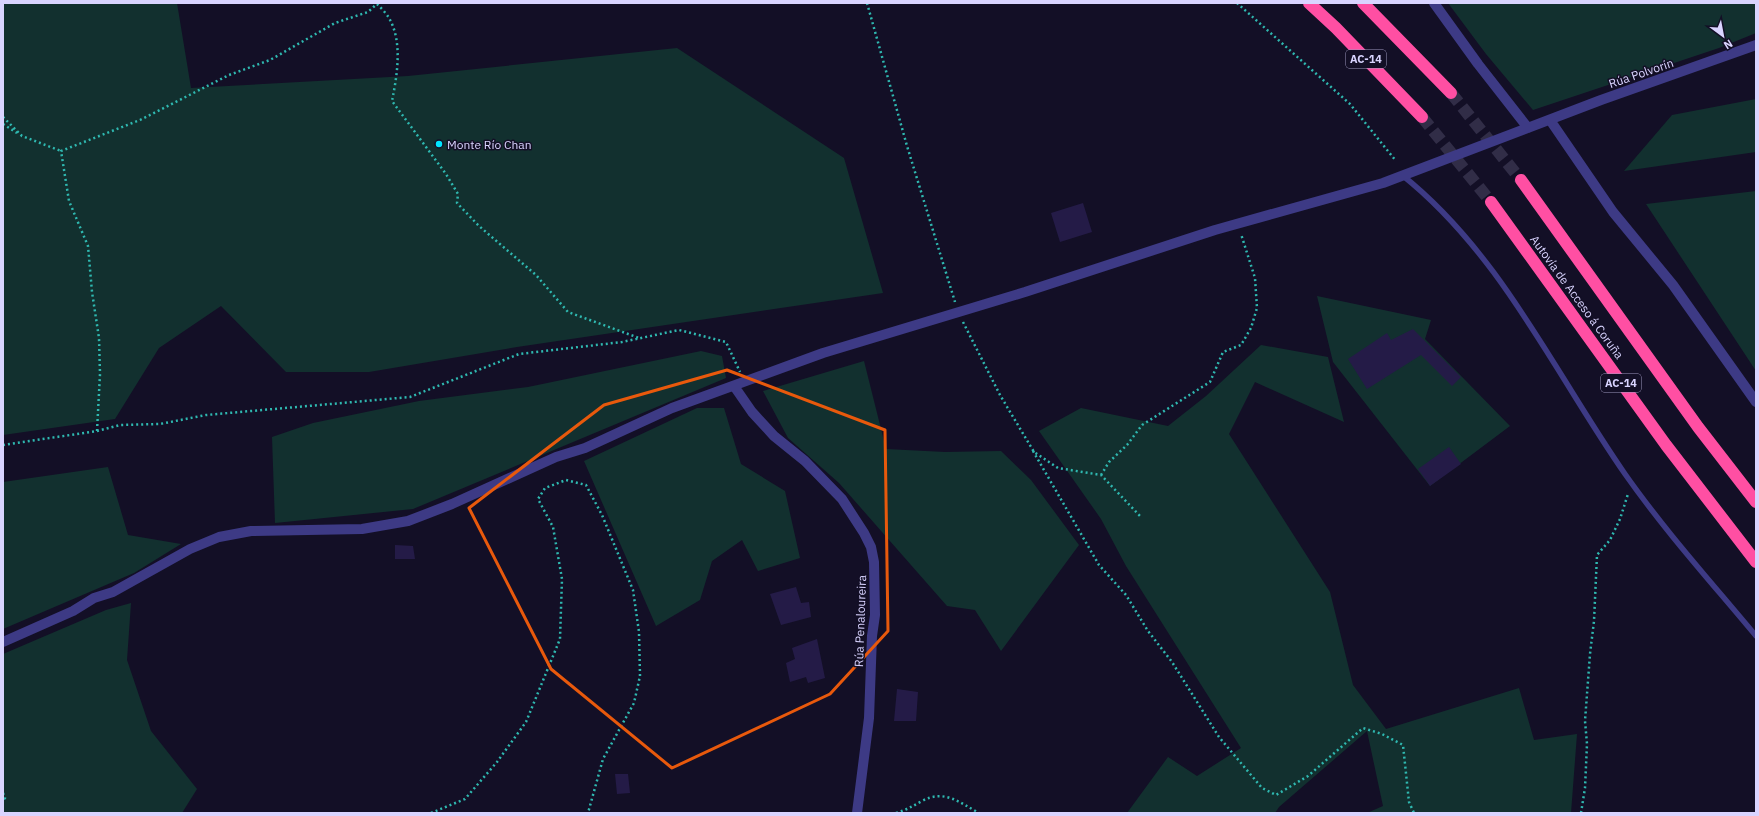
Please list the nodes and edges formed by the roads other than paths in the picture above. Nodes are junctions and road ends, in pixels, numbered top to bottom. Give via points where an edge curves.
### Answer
1 (1309, 3) edge
2 (1363, 3) edge
3 (1434, 3) edge
4 (1756, 45) edge
5 (1451, 92) tunnel mouth
6 (1422, 117) tunnel mouth
7 (1550, 120) junction
8 (1532, 127) junction
9 (1402, 175) junction
10 (1521, 180) tunnel mouth
11 (1491, 202) tunnel mouth
12 (734, 386) junction
13 (1756, 402) edge
14 (1756, 502) edge
15 (1756, 562) edge
16 (1756, 636) edge
17 (3, 642) edge
18 (857, 813) edge

1 - 6 highway, AC-14
2 - 5 highway, AC-14
3 - 8 street via 1478,64
4 - 7 street, Rúa Polvorín
7 - 8 street, Rúa Polvorín
7 - 13 street via 1613,212 1673,285
8 - 9 street, Rúa Polvorín
9 - 12 street, Rúa Polvorín via 823,353
9 - 16 lane via 1423,192 1457,228 1504,286 1625,474 1662,523
10 - 14 highway, Autovía de Acceso á Coruña / AC-14 via 1698,427
11 - 15 highway, Autovía de Acceso á Coruña / AC-14 via 1666,445
12 - 17 street, Rúa Polvorín via 672,408 585,448 556,457 408,522 362,529 250,531 219,537 190,549 113,592 94,598 73,611
12 - 18 street, Rúa Penaloureira via 752,412 774,436 842,499 871,547 874,562 875,615 869,718

